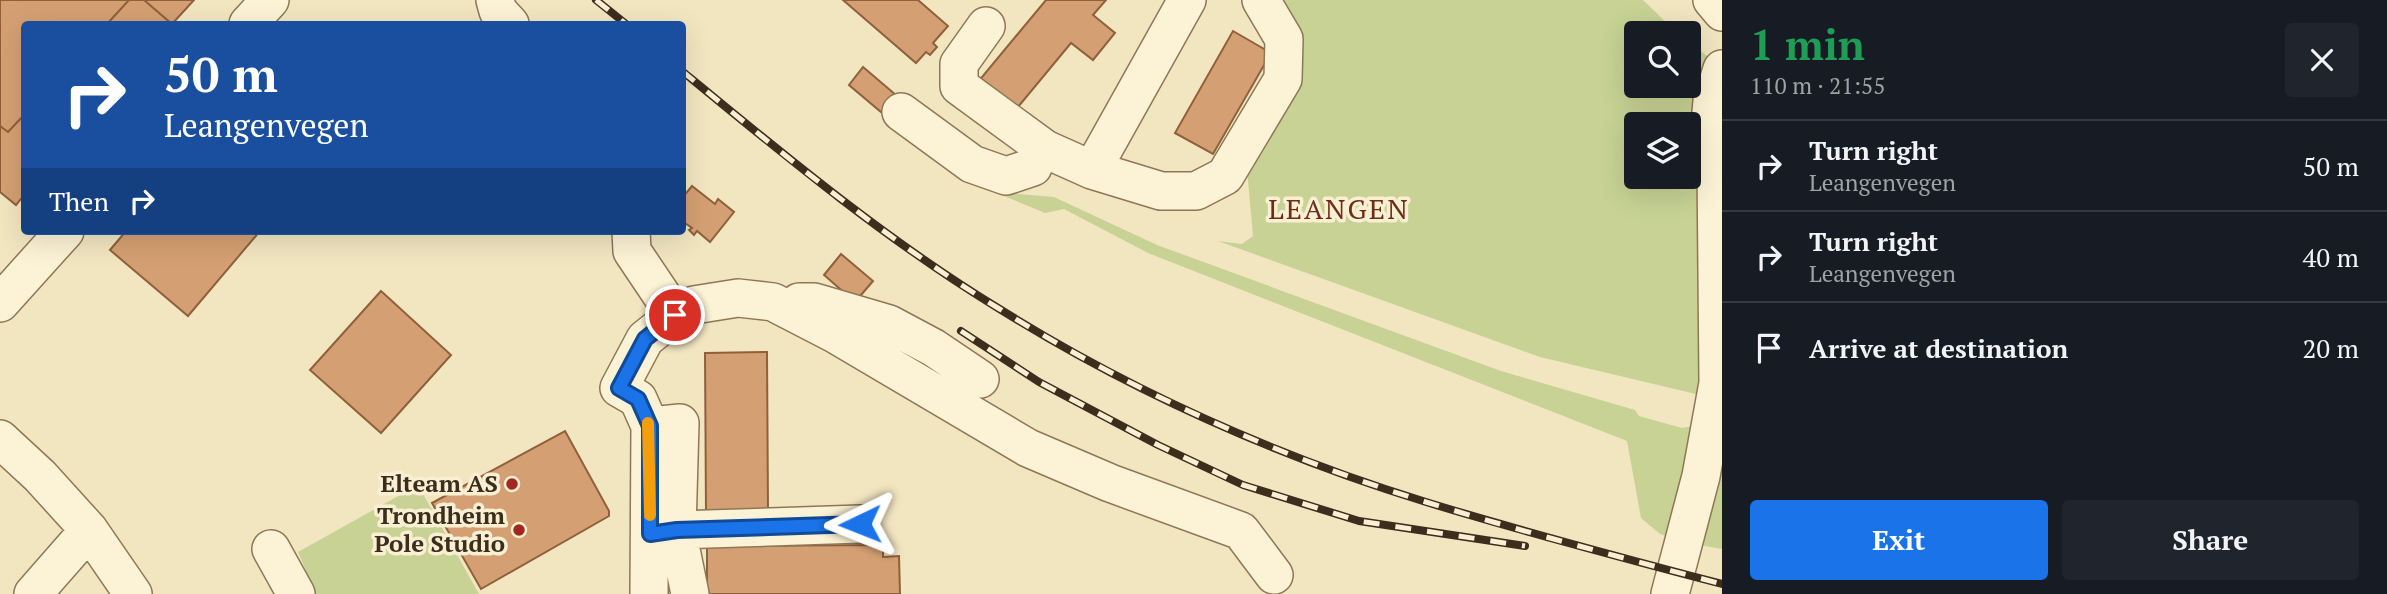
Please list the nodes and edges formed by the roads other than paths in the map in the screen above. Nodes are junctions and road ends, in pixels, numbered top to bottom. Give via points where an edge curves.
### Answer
1 (270, 0) edge
2 (495, 0) edge
3 (1187, 0) edge
4 (1261, 0) edge
5 (251, 21) edge
6 (507, 21) edge
7 (986, 26) dead end
8 (1722, 69) edge
9 (901, 112) dead end
10 (1719, 155) edge
11 (1032, 167) dead end
12 (1092, 170) junction
13 (61, 235) edge
14 (631, 235) edge
15 (773, 302) junction
16 (0, 303) edge
17 (675, 315) junction
18 (1720, 326) edge
19 (980, 379) dead end
20 (0, 439) edge
21 (860, 524) dead end
22 (664, 532) junction
23 (271, 549) dead end
24 (79, 557) junction
25 (1274, 575) dead end
26 (33, 594) edge
27 (133, 594) edge
28 (296, 594) edge
29 (649, 594) edge
30 (690, 594) edge
31 (1670, 594) edge

1 - 5 street
2 - 6 street
3 - 12 street
4 - 12 street via 1284,40 1283,79 1225,176 1196,191 1161,191
7 - 12 street via 959,64 959,86 1045,149
8 - 10 street via 1710,124
9 - 11 street via 972,164 1006,176
10 - 18 street
13 - 16 street
14 - 17 street via 632,251
15 - 17 street via 738,298 694,305
15 - 19 street via 814,302 889,324
15 - 25 street via 1028,448 1241,531
17 - 22 street via 645,339 619,388 638,399 650,426
18 - 31 street via 1718,383 1701,476
20 - 24 street via 40,477
21 - 22 street
22 - 29 street
22 - 30 street
23 - 28 street
24 - 26 street
24 - 27 street

